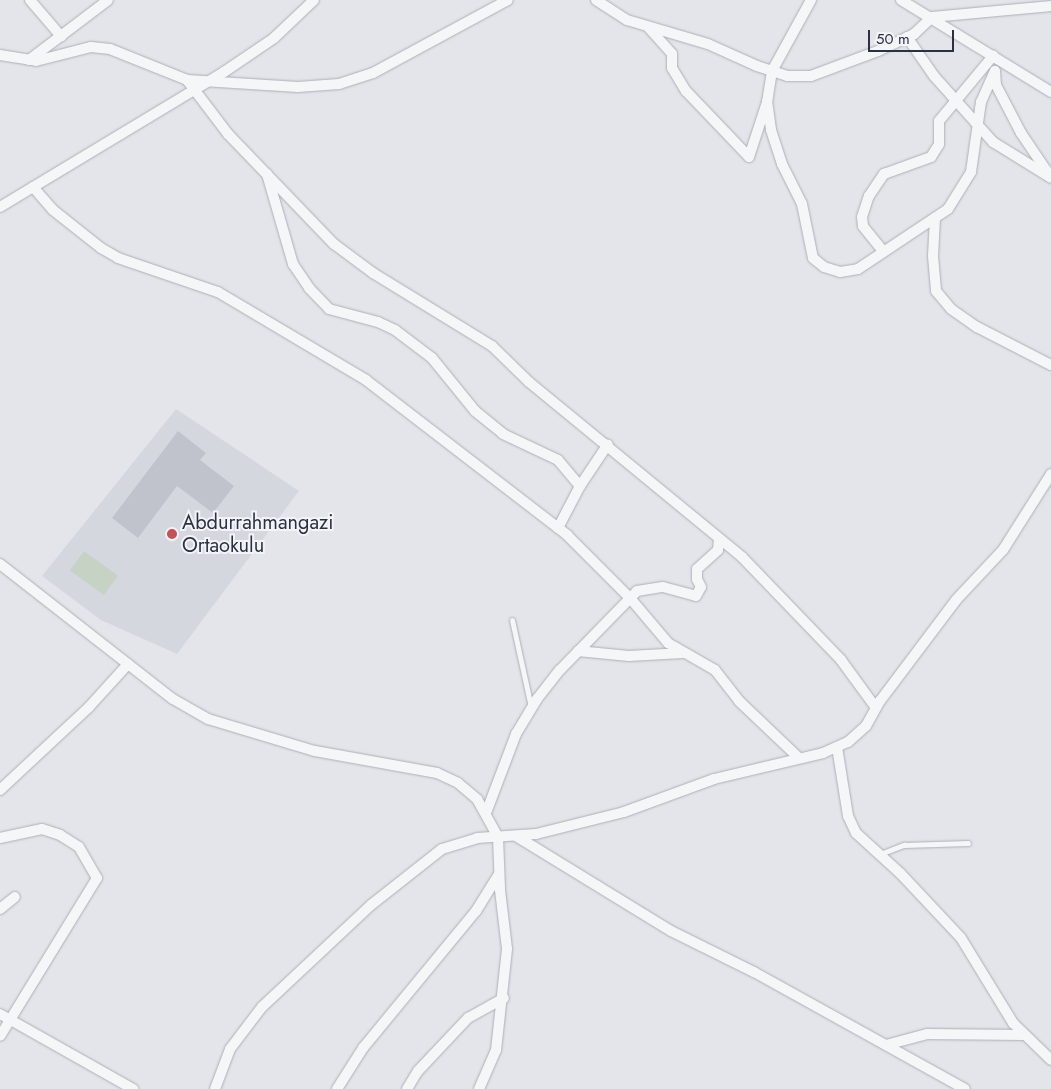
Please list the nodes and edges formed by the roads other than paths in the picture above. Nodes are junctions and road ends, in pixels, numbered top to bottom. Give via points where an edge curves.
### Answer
1 (30, 0) edge
2 (108, 0) edge
3 (314, 0) edge
4 (508, 0) edge
5 (596, 0) edge
6 (811, 0) edge
7 (901, 0) edge
8 (1051, 6) edge
9 (932, 17) junction
10 (647, 26) junction
11 (61, 36) junction
12 (907, 37) junction
13 (0, 55) edge
14 (993, 56) junction
15 (29, 60) junction
16 (772, 71) junction
17 (994, 72) junction
18 (187, 80) junction
19 (208, 82) junction
20 (194, 90) junction
21 (1051, 92) edge
22 (957, 99) junction
23 (767, 101) junction
24 (978, 125) junction
25 (267, 173) junction
26 (1051, 178) edge
27 (33, 187) junction
28 (24, 192) junction
29 (0, 207) edge
30 (0, 216) edge
31 (935, 218) junction
32 (883, 250) junction
33 (1051, 365) edge
34 (608, 444) junction
35 (1051, 474) edge
36 (580, 486) junction
37 (558, 528) junction
38 (719, 539) junction
39 (0, 564) edge
40 (630, 598) junction
41 (512, 620) dead end
42 (578, 651) junction
43 (683, 653) junction
44 (128, 664) junction
45 (531, 708) junction
46 (876, 708) junction
47 (837, 747) junction
48 (798, 758) junction
49 (0, 790) edge
50 (486, 813) junction
51 (516, 836) junction
52 (0, 838) edge
53 (498, 838) junction
54 (968, 844) dead end
55 (879, 854) junction
56 (499, 874) junction
57 (15, 898) dead end
58 (0, 909) edge
59 (504, 998) junction
60 (4, 1017) edge
61 (1023, 1035) junction
62 (0, 1036) edge
63 (886, 1045) junction
64 (1051, 1060) edge
65 (133, 1089) edge
66 (215, 1089) edge
67 (337, 1089) edge
68 (407, 1089) edge
69 (479, 1089) edge
70 (965, 1089) edge

1 - 11 street
2 - 11 street
3 - 19 street via 274,38
4 - 19 street via 373,73 339,84 298,87
5 - 10 street via 627,20
6 - 16 street
7 - 9 street
8 - 9 street
9 - 12 street
9 - 14 street
10 - 16 street via 708,44
10 - 23 street via 672,54 672,68 686,91 749,157
11 - 15 street
12 - 16 street via 810,76 787,76
12 - 22 street via 934,76
13 - 15 street
14 - 17 street
14 - 21 street
14 - 22 street
15 - 18 street via 91,47 110,49
16 - 23 street
17 - 24 street via 981,102
17 - 26 street via 996,85 1021,133
18 - 19 street
18 - 20 street
19 - 20 street
20 - 25 street via 228,134
20 - 27 street
22 - 24 street
22 - 32 street via 939,121 939,144 931,157 884,174 869,196 862,217 863,226
23 - 32 street via 770,130 802,204 813,258 840,272 858,269
24 - 26 street via 999,146
24 - 31 street via 970,172 948,209
25 - 34 street via 334,244 373,273 492,346 529,382
25 - 36 street via 294,264 309,288 329,309 395,330 432,358 474,411 503,434 558,460
27 - 28 street
27 - 37 street via 53,210 118,258 218,292 366,380
28 - 29 street
28 - 30 street
31 - 32 street
31 - 33 street via 933,256 936,291 950,309
34 - 36 street
34 - 38 street
35 - 46 street via 1003,550 956,600
36 - 37 street
37 - 40 street
38 - 40 street via 718,550 696,568 701,587 696,596 675,588 651,587 637,590
38 - 46 street via 742,557 841,660
39 - 44 street
40 - 42 street
40 - 43 street via 668,643
41 - 45 lane
42 - 43 street via 629,656
42 - 45 street
43 - 48 street via 715,670 739,702
44 - 49 street via 90,707
44 - 50 street via 173,699 208,719 315,751 436,773 468,791
45 - 50 street via 506,754
46 - 47 street via 866,726
47 - 48 street
47 - 55 street via 850,822 856,833
48 - 51 street via 714,779 624,812
50 - 53 street
51 - 53 street
51 - 63 street via 671,931 754,972
52 - 60 street via 42,829 60,835 78,847 96,878 44,968
53 - 56 street
53 - 66 street via 477,838 442,849 371,905 262,1007 230,1049
54 - 55 lane via 904,845
55 - 61 street via 961,938
56 - 59 street via 508,949
56 - 67 street via 476,911 363,1048
57 - 58 street
59 - 68 street via 468,1018 418,1071
59 - 69 street via 496,1050
60 - 62 street
60 - 65 street
61 - 63 street via 927,1034
61 - 64 street
63 - 70 street

